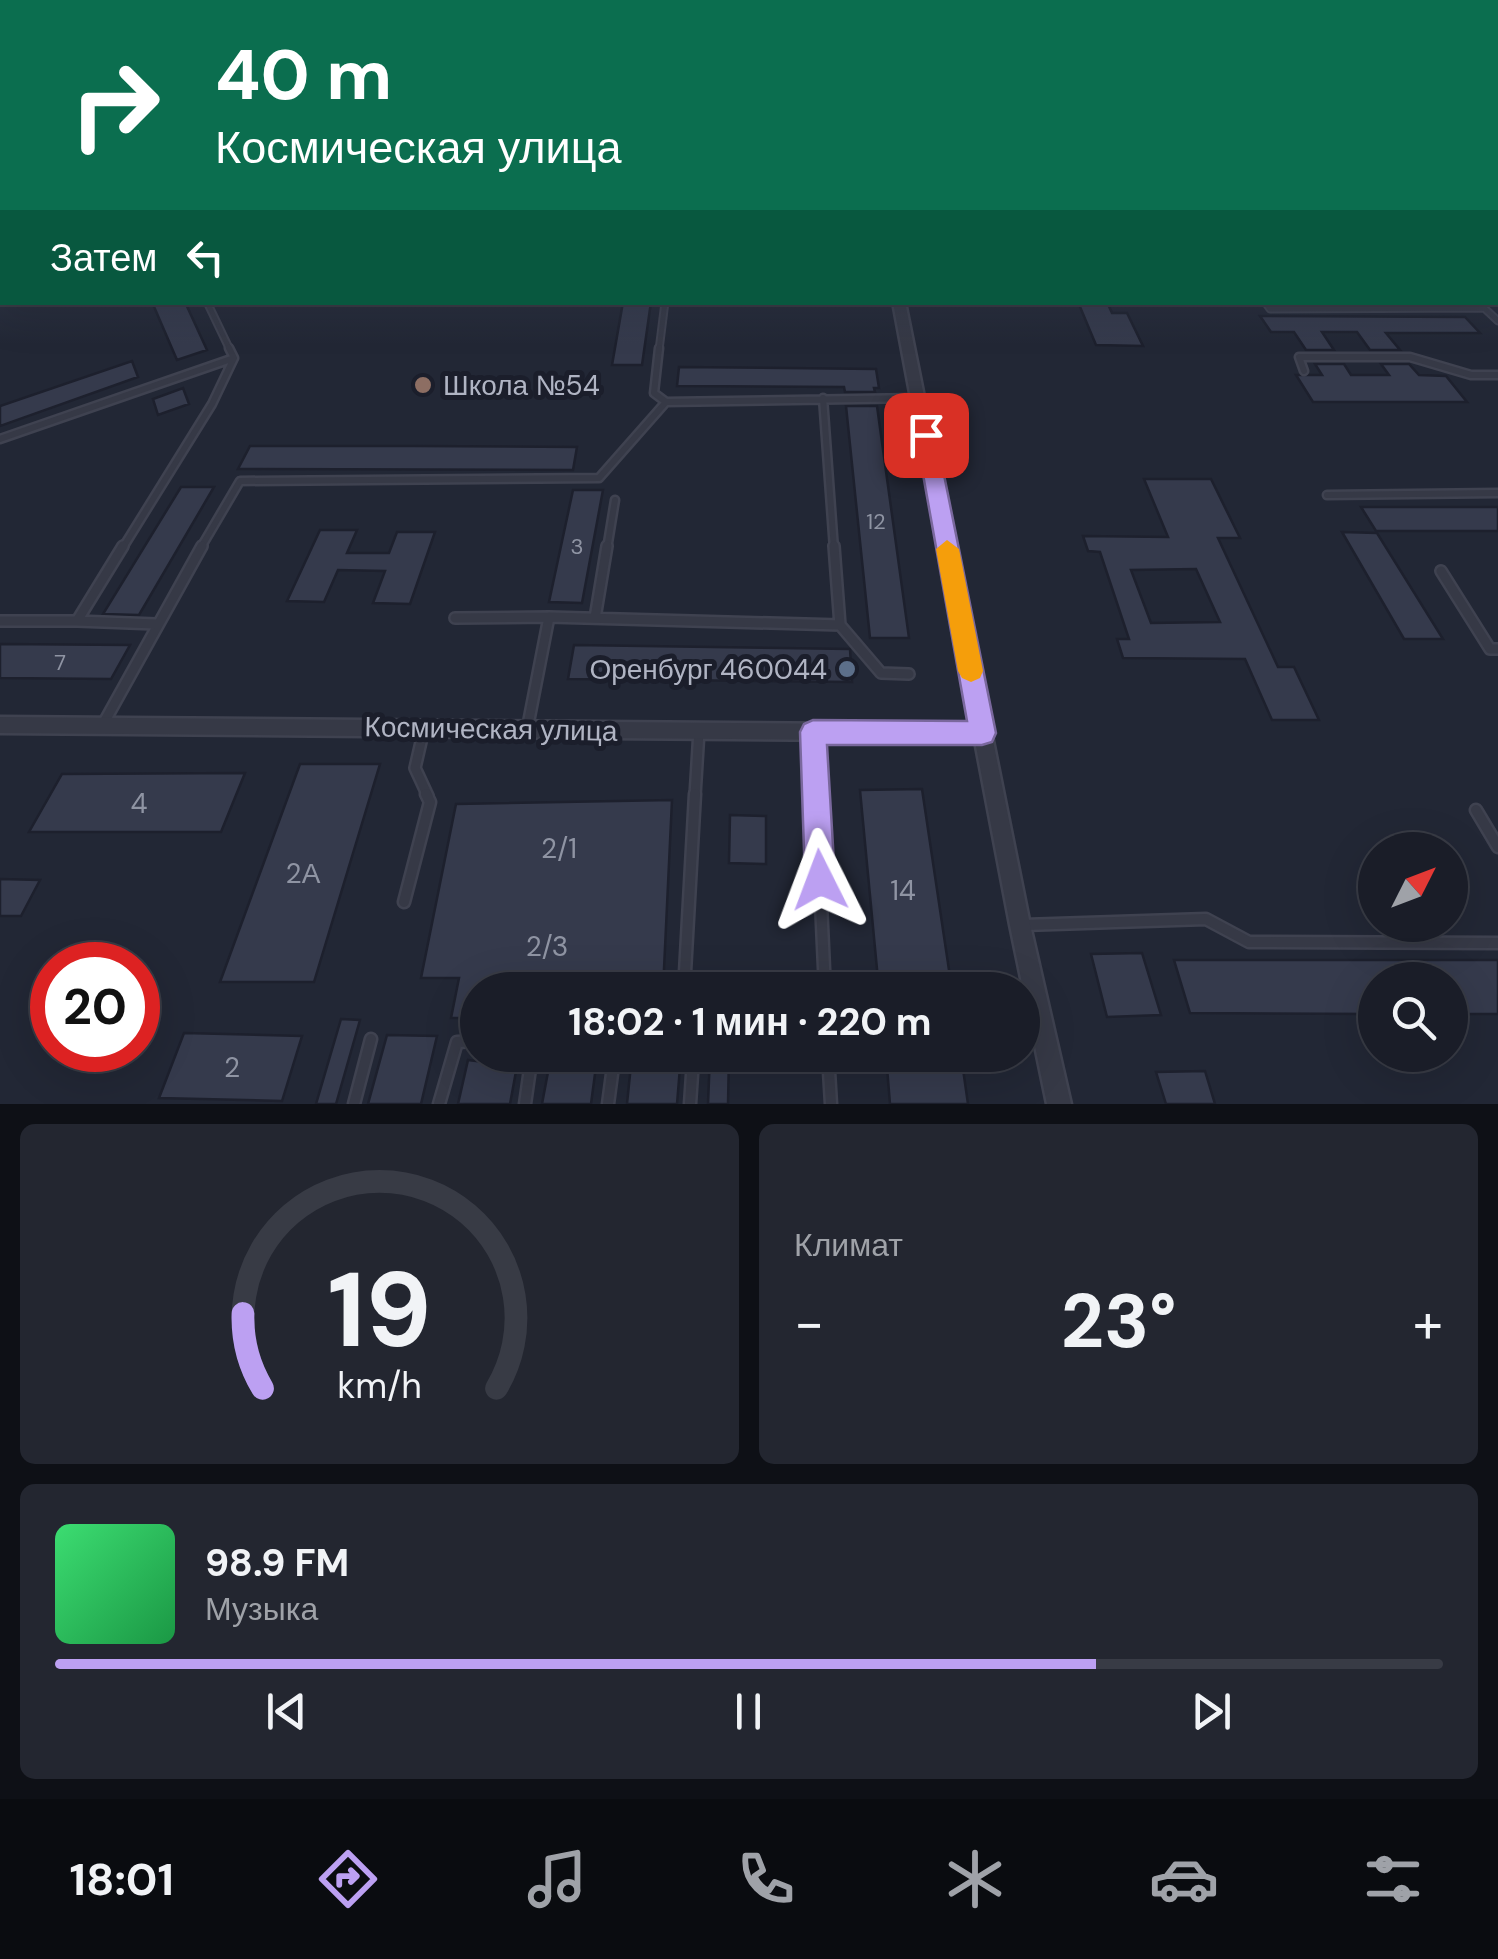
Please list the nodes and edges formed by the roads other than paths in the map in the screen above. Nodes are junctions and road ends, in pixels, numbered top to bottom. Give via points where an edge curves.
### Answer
1 (208, 305) edge
2 (665, 305) edge
3 (900, 305) edge
4 (1267, 305) edge
5 (1482, 305) edge
6 (1498, 322) edge
7 (234, 358) junction
8 (1304, 371) dead end
9 (1498, 376) edge
10 (822, 398) junction
11 (919, 398) junction
12 (666, 402) junction
13 (0, 438) edge
14 (1498, 492) edge
15 (1327, 495) dead end
16 (614, 500) dead end
17 (1441, 571) dead end
18 (549, 617) junction
19 (455, 618) dead end
20 (596, 618) junction
21 (0, 621) edge
22 (77, 621) junction
23 (156, 624) junction
24 (840, 625) junction
25 (1498, 649) edge
26 (908, 674) dead end
27 (0, 725) edge
28 (102, 726) junction
29 (424, 729) junction
30 (527, 730) junction
31 (700, 731) junction
32 (813, 732) junction
33 (982, 733) junction
34 (1476, 810) dead end
35 (1498, 847) edge
36 (404, 902) dead end
37 (1020, 925) junction
38 (1498, 944) edge
39 (685, 972) edge
40 (824, 972) edge
41 (372, 1039) dead end
42 (460, 1042) edge
43 (530, 1072) edge
44 (612, 1072) edge
45 (692, 1072) edge
46 (829, 1072) edge
47 (354, 1104) edge
48 (439, 1104) edge
49 (525, 1104) edge
50 (608, 1104) edge
51 (690, 1104) edge
52 (830, 1104) edge
53 (1058, 1104) edge

1 - 7 lane
2 - 12 lane via 654,393
3 - 11 street
4 - 5 lane
5 - 6 lane
7 - 13 lane
7 - 22 lane
8 - 9 lane via 1299,357 1410,358 1472,376
10 - 11 lane
10 - 12 lane
10 - 24 lane
11 - 33 street
12 - 23 lane via 599,478 240,481
14 - 15 lane
16 - 20 lane
17 - 25 lane via 1490,649
18 - 19 lane
18 - 20 lane
18 - 30 lane
20 - 24 lane
21 - 22 lane
22 - 23 lane
23 - 28 lane
24 - 26 lane via 881,673
27 - 28 street, Космическая улица
28 - 29 street, Космическая улица
29 - 30 street, Космическая улица
29 - 36 lane via 415,768 430,802
30 - 31 street, Космическая улица
31 - 32 street, Космическая улица
31 - 39 lane
32 - 33 street, Космическая улица
32 - 40 lane
33 - 37 street
34 - 35 lane
37 - 38 lane via 1206,919 1249,942
37 - 53 street
41 - 47 lane
42 - 48 lane
43 - 49 lane
44 - 50 lane
45 - 51 lane
46 - 52 lane

